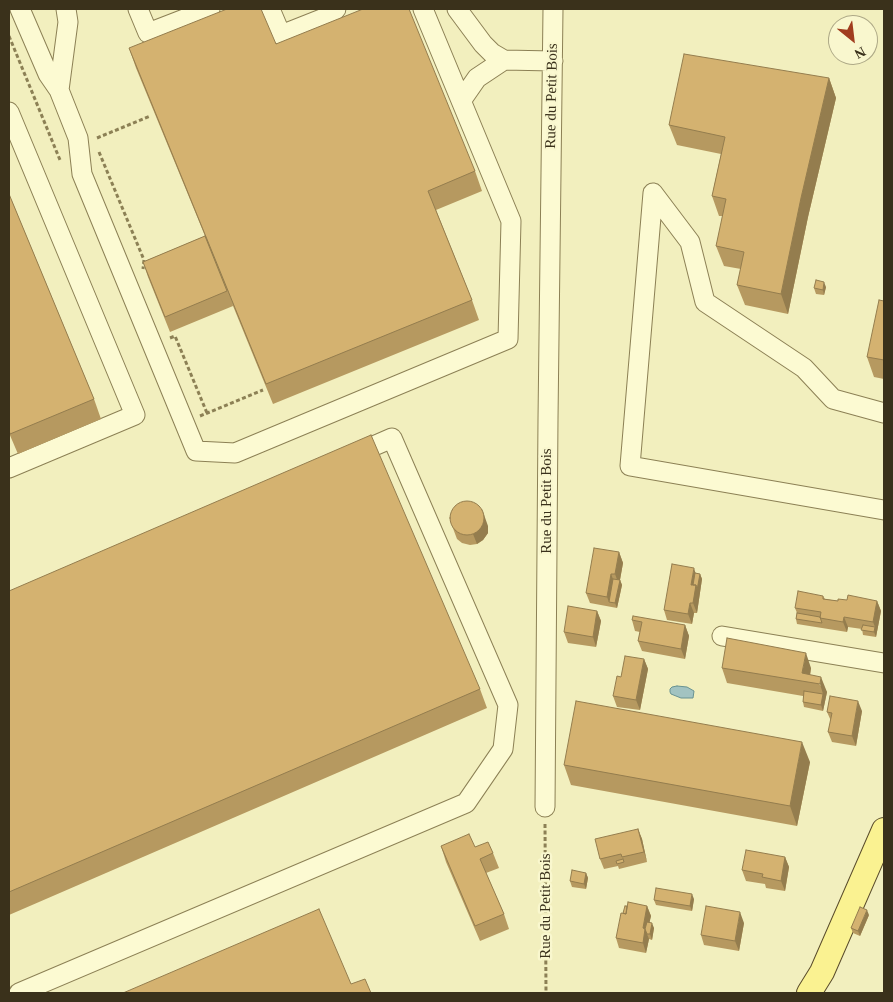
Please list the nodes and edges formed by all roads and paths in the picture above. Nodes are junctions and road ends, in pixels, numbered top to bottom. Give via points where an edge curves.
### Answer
1 (20, 9) edge
2 (66, 9) edge
3 (138, 9) edge
4 (210, 9) edge
5 (270, 9) edge
6 (336, 9) edge
7 (423, 9) edge
8 (457, 9) edge
9 (553, 9) edge
10 (504, 60) junction
11 (553, 62) junction
12 (58, 90) junction
13 (461, 101) junction
14 (9, 112) edge
15 (150, 116) edge
16 (94, 140) dead end
17 (98, 148) dead end
18 (142, 275) edge
19 (168, 339) dead end
20 (207, 413) dead end
21 (884, 413) edge
22 (337, 462) edge
23 (9, 468) edge
24 (884, 510) edge
25 (722, 636) dead end
26 (884, 663) edge
27 (545, 807) joint
28 (884, 830) edge
29 (819, 983) edge
30 (19, 993) edge
31 (546, 993) edge
32 (809, 993) edge

1 - 12 street
2 - 12 street via 68,22
3 - 4 street via 148,33
5 - 6 street via 281,35 329,16
7 - 13 street
8 - 10 street via 483,44
9 - 11 street, Rue du Petit Bois
10 - 11 street
10 - 13 street via 477,78
11 - 27 street, Rue du Petit Bois
12 - 13 street via 78,138 82,174 196,451 235,453 508,339 511,220
14 - 23 street via 135,415
15 - 16 path
17 - 18 path via 144,260
19 - 20 path via 175,336
21 - 24 street via 833,399 804,368 705,302 690,242 653,194 630,466
22 - 30 street via 392,438 508,705 503,749 466,803
25 - 26 street
27 - 31 path, Rue du Petit Bois
28 - 29 main road
29 - 32 main road

